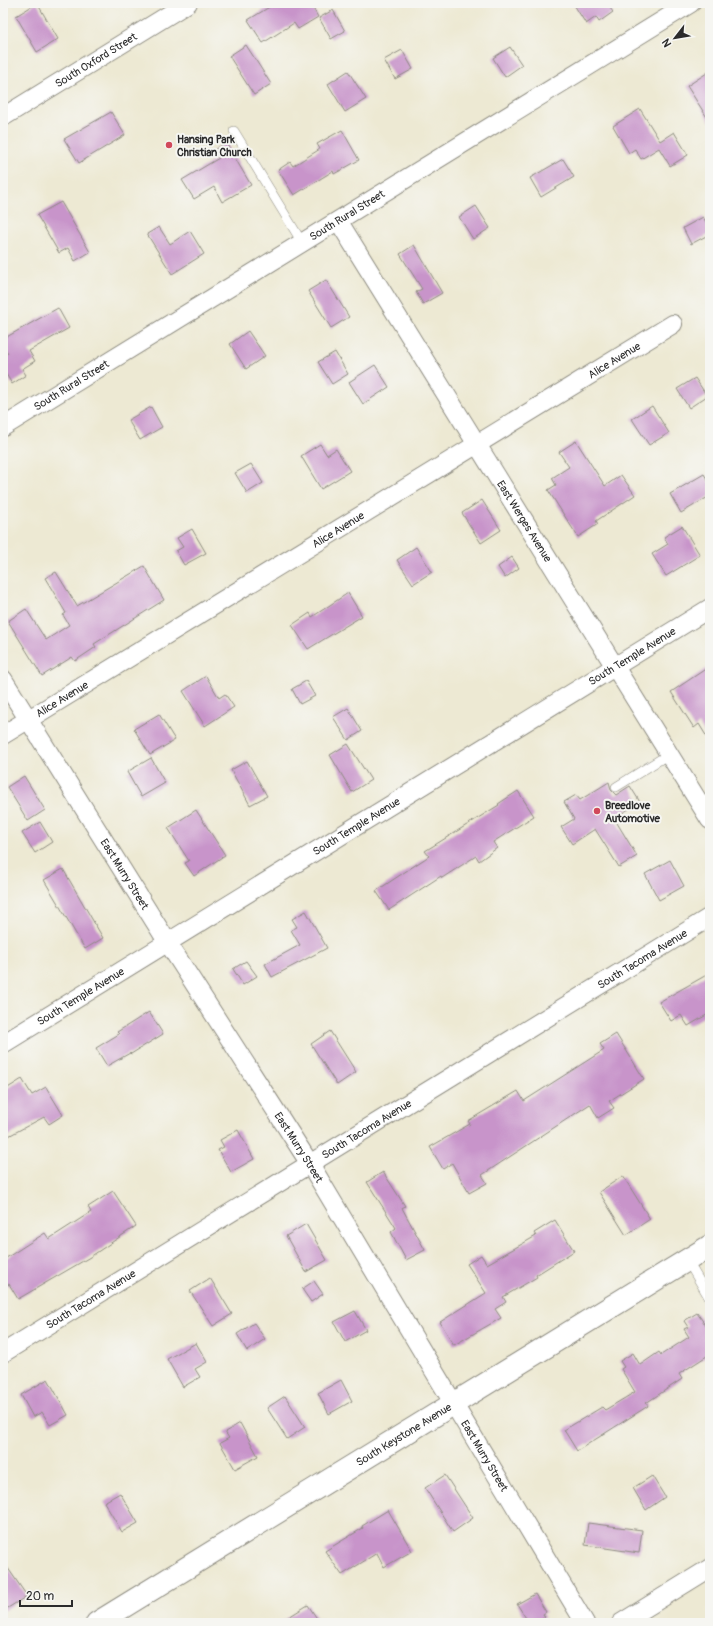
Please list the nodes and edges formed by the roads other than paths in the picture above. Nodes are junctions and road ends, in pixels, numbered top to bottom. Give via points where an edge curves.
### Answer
1 (188, 3) edge
2 (691, 3) edge
3 (3, 117) edge
4 (234, 131) dead end
5 (339, 222) junction
6 (303, 244) junction
7 (673, 324) dead end
8 (3, 428) edge
9 (478, 445) junction
10 (710, 608) edge
11 (616, 666) junction
12 (3, 678) edge
13 (29, 719) junction
14 (3, 735) edge
15 (669, 754) junction
16 (616, 787) dead end
17 (710, 820) edge
18 (710, 917) edge
19 (168, 943) junction
20 (3, 1044) edge
21 (310, 1164) junction
22 (710, 1246) edge
23 (687, 1260) junction
24 (710, 1299) edge
25 (3, 1353) edge
26 (455, 1403) junction
27 (710, 1568) edge
28 (97, 1623) edge
29 (585, 1623) edge
30 (621, 1623) edge

1 - 3 street, South Oxford Street
2 - 5 street, South Rural Street
4 - 6 lane
5 - 6 street, South Rural Street
5 - 9 street, East Werges Avenue
6 - 8 street, South Rural Street
7 - 9 street, Alice Avenue
9 - 11 street, East Werges Avenue
9 - 13 street, Alice Avenue
10 - 11 street, South Temple Avenue
11 - 15 street, East Werges Avenue
11 - 19 street, South Temple Avenue
12 - 13 street, East Murry Street
13 - 14 street, Alice Avenue
13 - 19 street, East Murry Street
15 - 16 lane
15 - 17 street, East Werges Avenue
18 - 21 street, South Tacoma Avenue
19 - 20 street, South Temple Avenue
19 - 21 street, East Murry Street
21 - 25 street, South Tacoma Avenue
21 - 26 street, East Murry Street
22 - 23 main road, South Keystone Avenue
23 - 24 lane
23 - 26 main road, South Keystone Avenue
26 - 28 main road, South Keystone Avenue
26 - 29 street, East Murry Street
27 - 30 street

